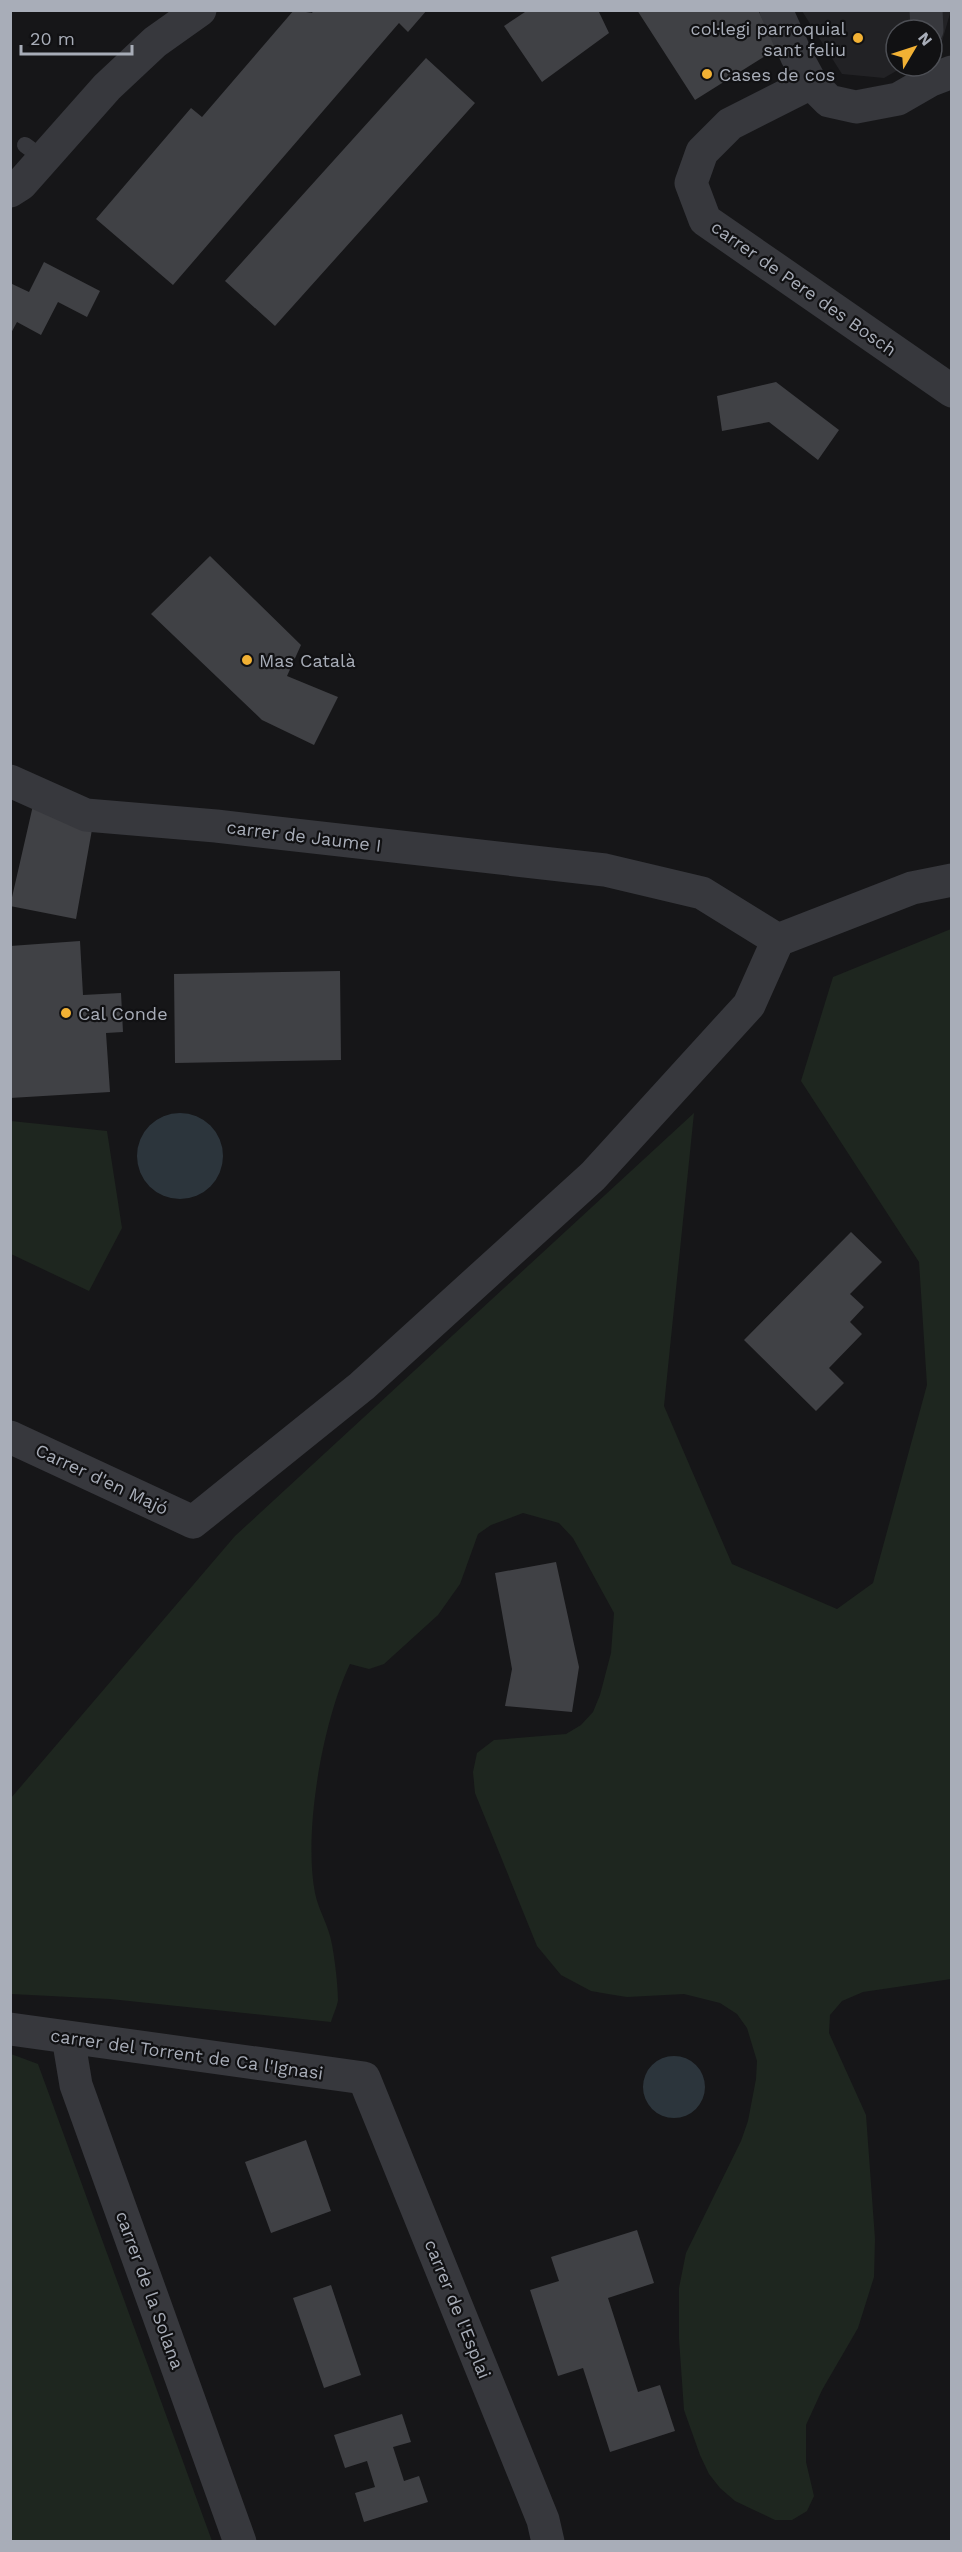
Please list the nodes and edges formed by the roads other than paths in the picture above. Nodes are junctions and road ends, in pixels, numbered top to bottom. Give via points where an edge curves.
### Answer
1 (200, 10) edge
2 (776, 10) edge
3 (929, 78) edge
4 (811, 82) junction
5 (10, 191) edge
6 (951, 391) edge
7 (10, 781) edge
8 (951, 880) edge
9 (778, 940) junction
10 (10, 1437) edge
11 (10, 2029) edge
12 (68, 2037) junction
13 (364, 2078) joint
14 (240, 2541) edge
15 (548, 2541) edge

1 - 5 street via 154,42 34,152 21,184
2 - 4 street
3 - 4 street via 898,99 856,107 829,100
4 - 6 street, carrer de Pere des Bosch via 730,124 702,152 692,183 705,220
7 - 9 street, carrer de Jaume I via 86,815 604,870 702,893
8 - 9 street via 912,888
9 - 10 street, Carrer d'en Majó via 749,1005 593,1176 362,1386 193,1522
11 - 12 street, carrer del Torrent de Ca l'Ignasi
12 - 13 street, carrer del Torrent de Ca l'Ignasi
12 - 14 street, carrer de la Solana via 76,2085
13 - 15 street, carrer de l'Esplai via 543,2520

